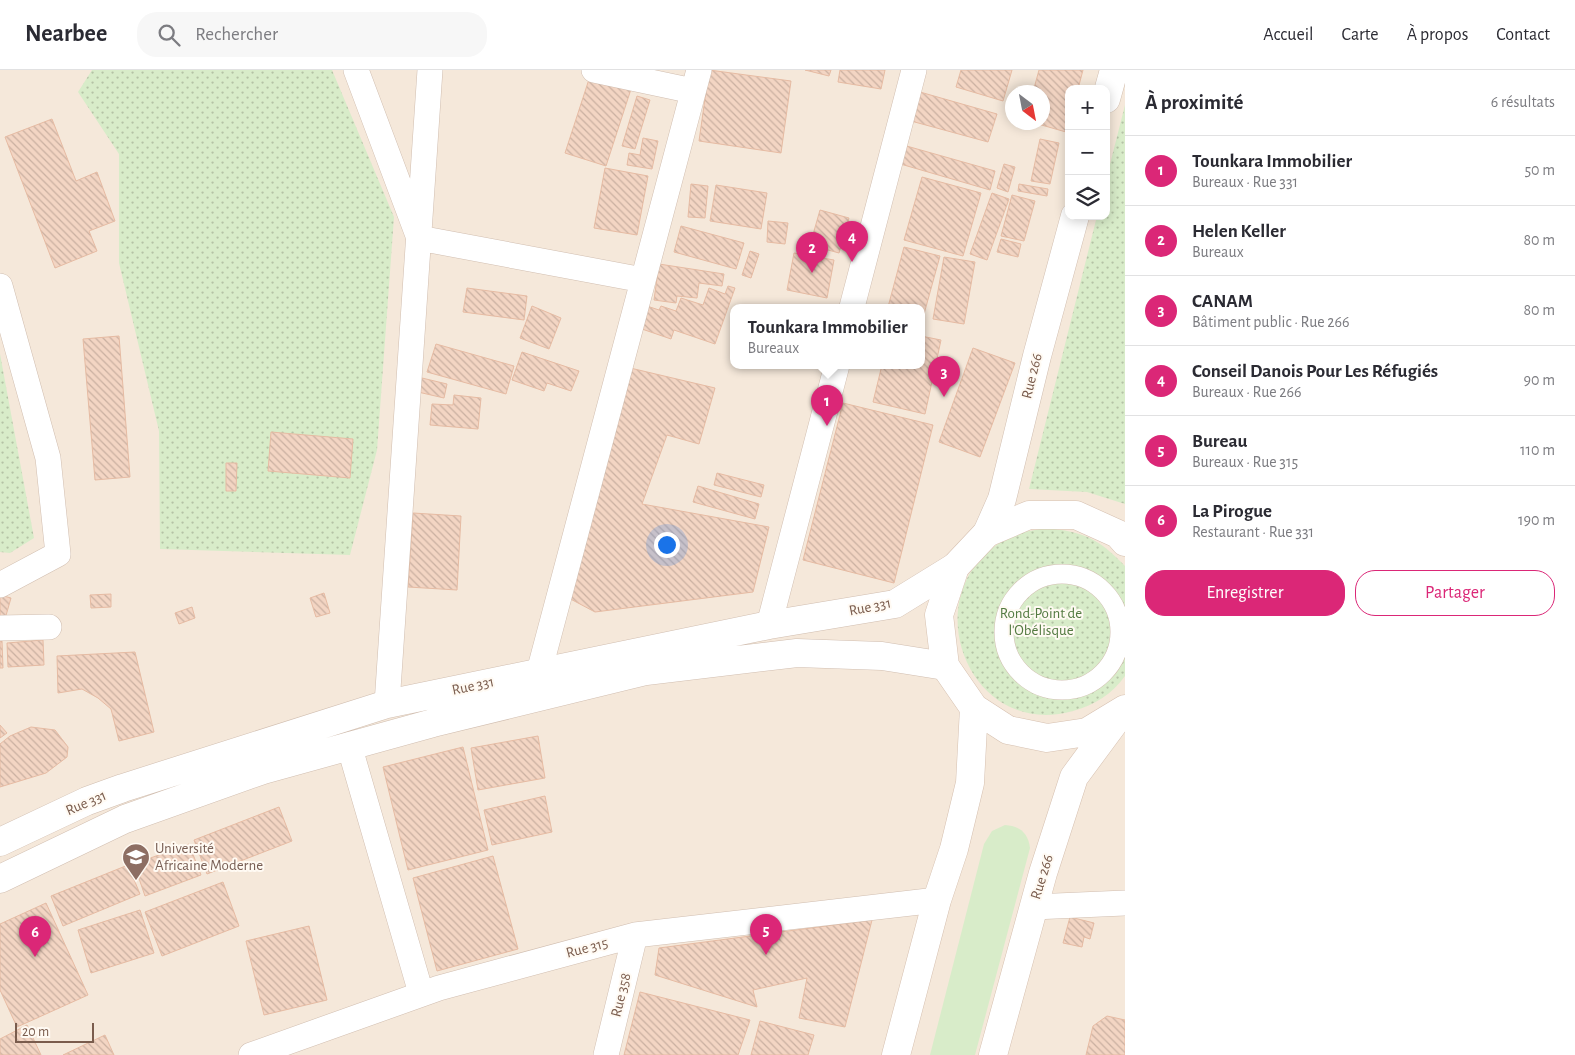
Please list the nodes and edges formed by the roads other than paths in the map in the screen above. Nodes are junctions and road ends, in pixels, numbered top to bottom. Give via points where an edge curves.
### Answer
1 (356, 70) edge
2 (430, 70) edge
3 (594, 70) edge
4 (914, 70) edge
5 (1114, 70) edge
6 (696, 81) edge
7 (1110, 85) edge
8 (1074, 220) edge
9 (419, 238) junction
10 (643, 280) junction
11 (0, 286) edge
12 (853, 304) edge
13 (836, 369) edge
14 (987, 533) junction
15 (1125, 542) edge
16 (955, 567) junction
17 (0, 585) edge
18 (769, 624) junction
19 (49, 627) dead end
20 (0, 628) edge
21 (1116, 654) joint
22 (945, 666) junction
23 (539, 672) junction
24 (387, 704) junction
25 (974, 708) junction
26 (1123, 711) edge
27 (349, 745) junction
28 (0, 842) edge
29 (0, 879) edge
30 (937, 900) junction
31 (1125, 903) edge
32 (1033, 908) junction
33 (635, 935) junction
34 (421, 994) junction
35 (280, 1049) edge
36 (251, 1055) edge
37 (606, 1055) edge
38 (896, 1055) edge
39 (993, 1055) edge

1 - 9 street
2 - 9 street
3 - 6 street
4 - 12 street
5 - 7 street
6 - 10 street
8 - 14 street, Rue 266 via 1002,499
9 - 10 street
9 - 24 street
10 - 23 street
11 - 17 street via 48,458 58,554
13 - 18 street
14 - 15 street via 1029,515 1076,515 1118,534
14 - 16 street
16 - 18 street, Rue 331 via 895,604
16 - 22 street via 939,616
18 - 23 street, Rue 331
19 - 20 street
21 - 21 street via 1106,670 1092,682 1073,689 1053,690 1034,683 1018,670 1007,653 1004,633 1007,613 1016,595 1031,582 1048,575 1067,573 1085,577 1112,601 1119,618
22 - 25 street
22 - 27 street, Rue 331 via 882,656 798,653 646,671
23 - 24 street, Rue 331
24 - 28 street, Rue 331 via 123,788
25 - 26 street via 1008,730 1047,738 1087,732
25 - 30 street via 970,783 954,849
26 - 32 street, Rue 266 via 1074,777
27 - 29 street, Rue 331 via 263,770 125,819
27 - 34 street
30 - 33 street, Rue 315
30 - 38 street
31 - 32 street
32 - 39 street, Rue 266
33 - 34 street, Rue 315
33 - 37 street, Rue 358
34 - 35 street, Rue 315
35 - 36 street, Rue 315

